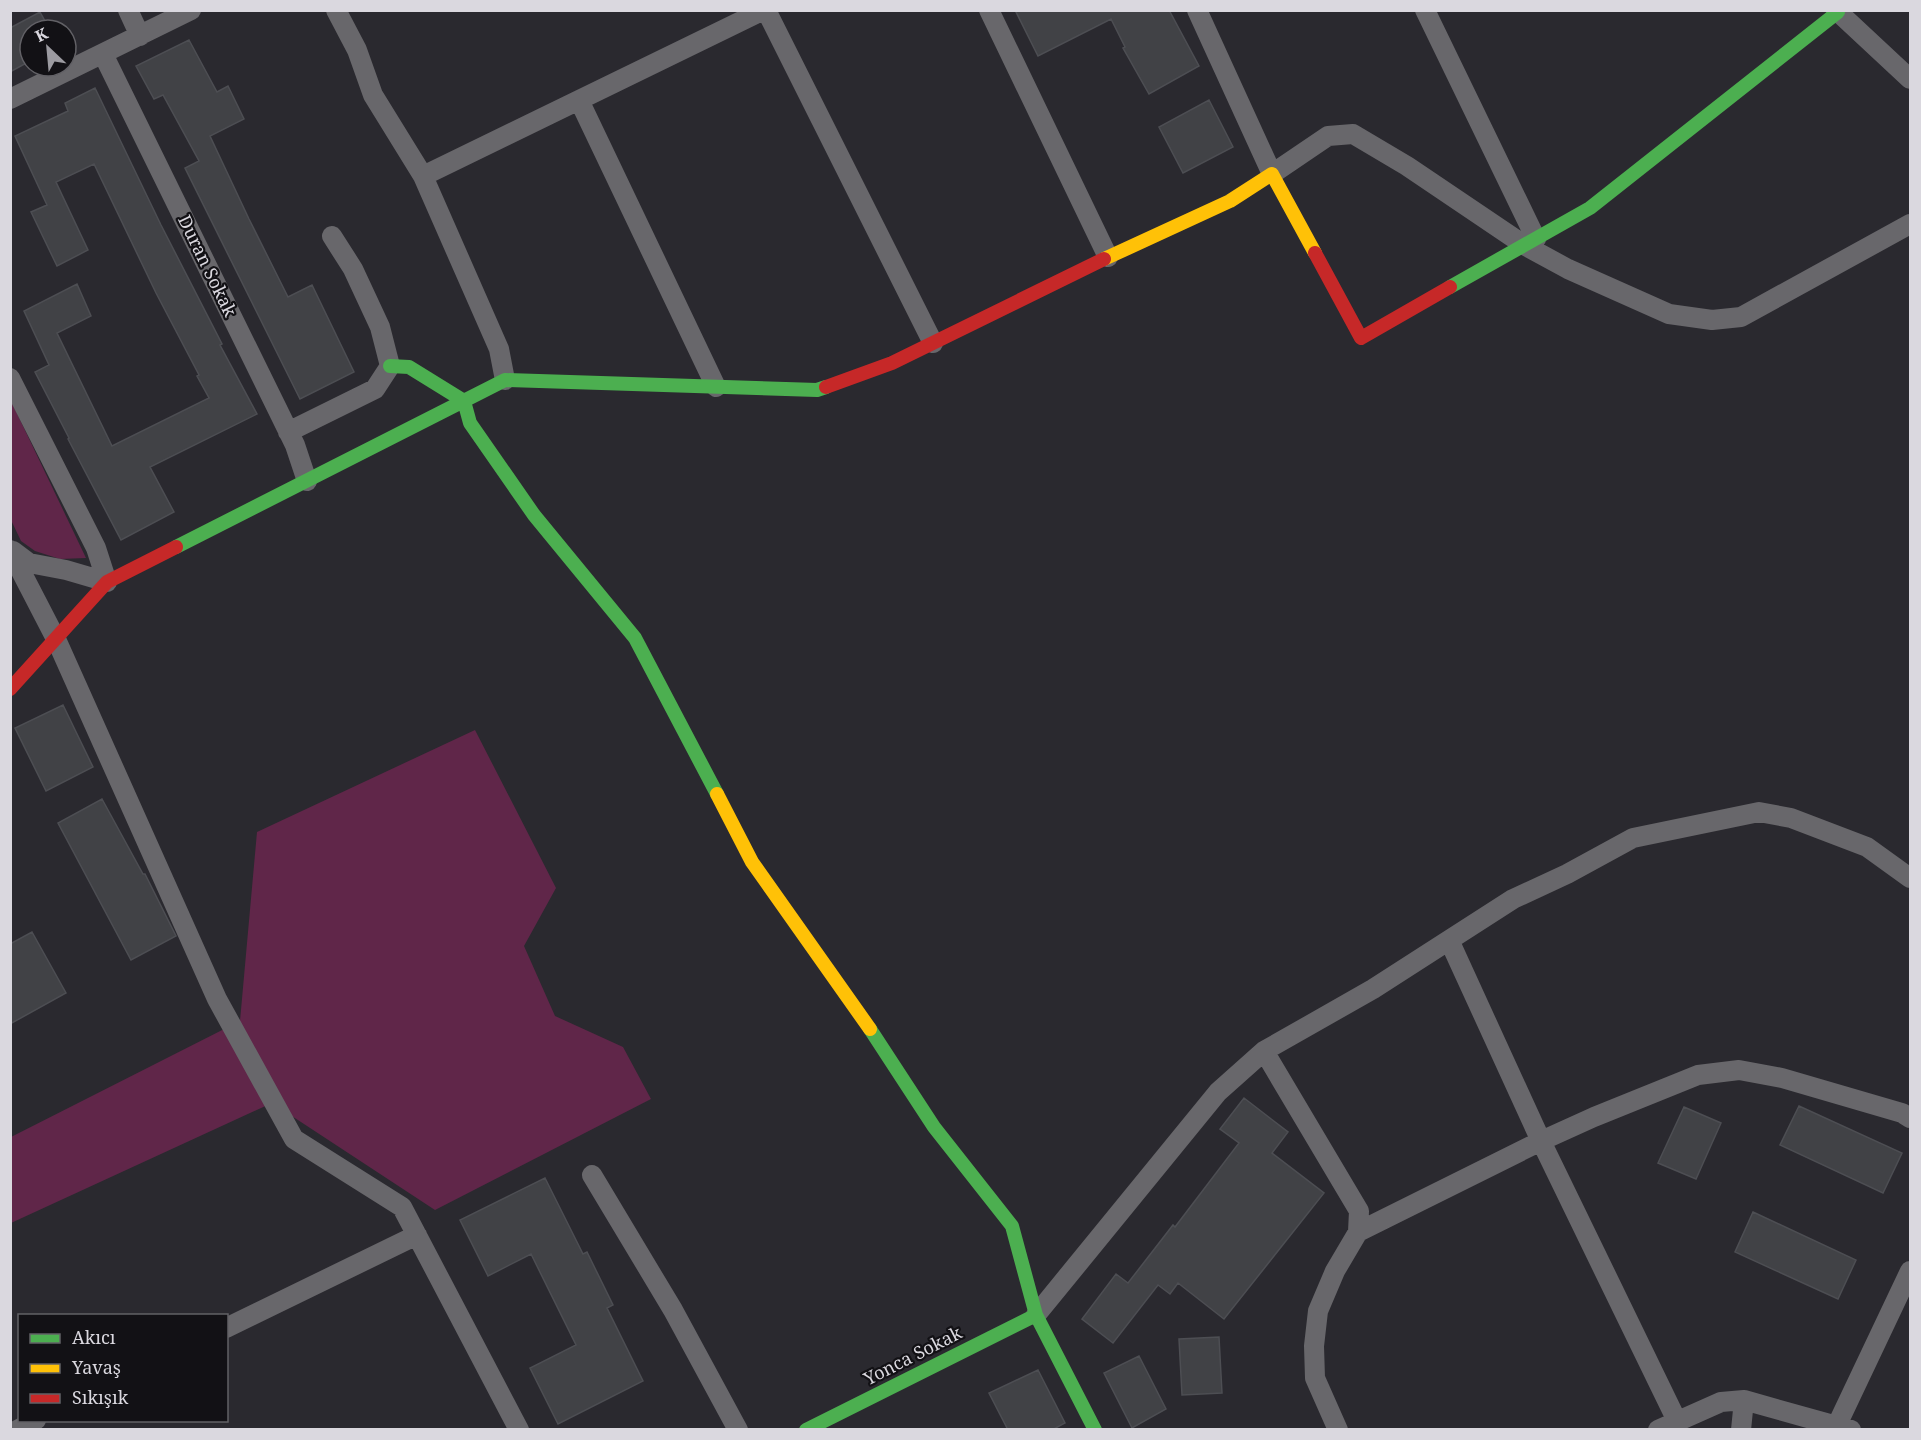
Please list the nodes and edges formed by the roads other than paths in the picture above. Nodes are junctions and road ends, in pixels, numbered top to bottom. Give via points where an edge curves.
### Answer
1 (128, 10) edge
2 (191, 10) edge
3 (336, 10) edge
4 (765, 10) edge
5 (988, 10) edge
6 (1197, 10) edge
7 (1425, 10) edge
8 (1837, 11) edge
9 (140, 36) junction
10 (103, 54) junction
11 (1911, 79) edge
12 (10, 99) edge
13 (579, 100) junction
14 (1272, 174) junction
15 (423, 176) junction
16 (1911, 224) edge
17 (332, 236) dead end
18 (1530, 242) junction
19 (1108, 257) junction
20 (933, 343) junction
21 (390, 366) junction
22 (10, 378) edge
23 (505, 380) junction
24 (716, 387) junction
25 (464, 401) junction
26 (288, 432) junction
27 (307, 481) junction
28 (10, 550) edge
29 (107, 582) junction
30 (56, 639) junction
31 (10, 689) edge
32 (1911, 878) edge
33 (1449, 940) junction
34 (1264, 1051) junction
35 (1911, 1118) edge
36 (1541, 1141) junction
37 (592, 1175) dead end
38 (1358, 1232) junction
39 (417, 1235) junction
40 (1911, 1271) edge
41 (1036, 1315) junction
42 (228, 1327) edge
43 (1744, 1400) junction
44 (1677, 1421) junction
45 (32, 1422) edge
46 (833, 1424) edge
47 (1844, 1427) edge
48 (17, 1430) edge
49 (519, 1430) edge
50 (738, 1430) edge
51 (806, 1430) edge
52 (1095, 1430) edge
53 (1338, 1430) edge
54 (1658, 1430) edge
55 (1741, 1430) edge

1 - 9 street
2 - 9 street
3 - 15 street via 357,50 373,95
4 - 13 street
4 - 20 street
5 - 19 street
6 - 14 street
7 - 18 street
8 - 11 street
8 - 18 street via 1590,207
9 - 10 street
10 - 12 street
10 - 26 street, Duran Sokak
13 - 15 street
13 - 24 street
14 - 18 street via 1328,136 1353,134
14 - 18 street via 1361,338
14 - 19 street via 1230,201
15 - 23 street via 499,349
16 - 18 street via 1742,317 1712,320 1669,314 1568,268
17 - 21 street via 353,269 380,327
19 - 20 street
20 - 24 street via 892,363 817,390
21 - 25 street via 409,367
21 - 26 street via 375,389
22 - 29 street via 96,548
23 - 24 street
23 - 25 street
25 - 27 street
25 - 41 street via 470,423 534,515 635,638 752,862 890,1057 934,1127 1012,1226
26 - 27 street, Duran Sokak
27 - 29 street
28 - 29 street via 29,563
28 - 30 street
29 - 30 street
30 - 31 street
30 - 39 street via 217,999 294,1139 402,1207
32 - 33 street via 1868,847 1791,818 1759,812 1634,838 1513,899
33 - 34 street
33 - 36 street
34 - 38 street via 1359,1211
34 - 41 street via 1218,1092
35 - 36 street via 1782,1078 1739,1070 1698,1075
36 - 38 street
36 - 44 street
37 - 50 street via 673,1310
38 - 53 street via 1318,1311 1314,1346 1315,1378
39 - 42 street
39 - 49 street
40 - 47 street
41 - 46 street, Yonca Sokak
41 - 52 street
43 - 44 street via 1721,1402
43 - 47 street
43 - 55 street
44 - 54 street
45 - 48 street
46 - 51 street, Yonca Sokak

